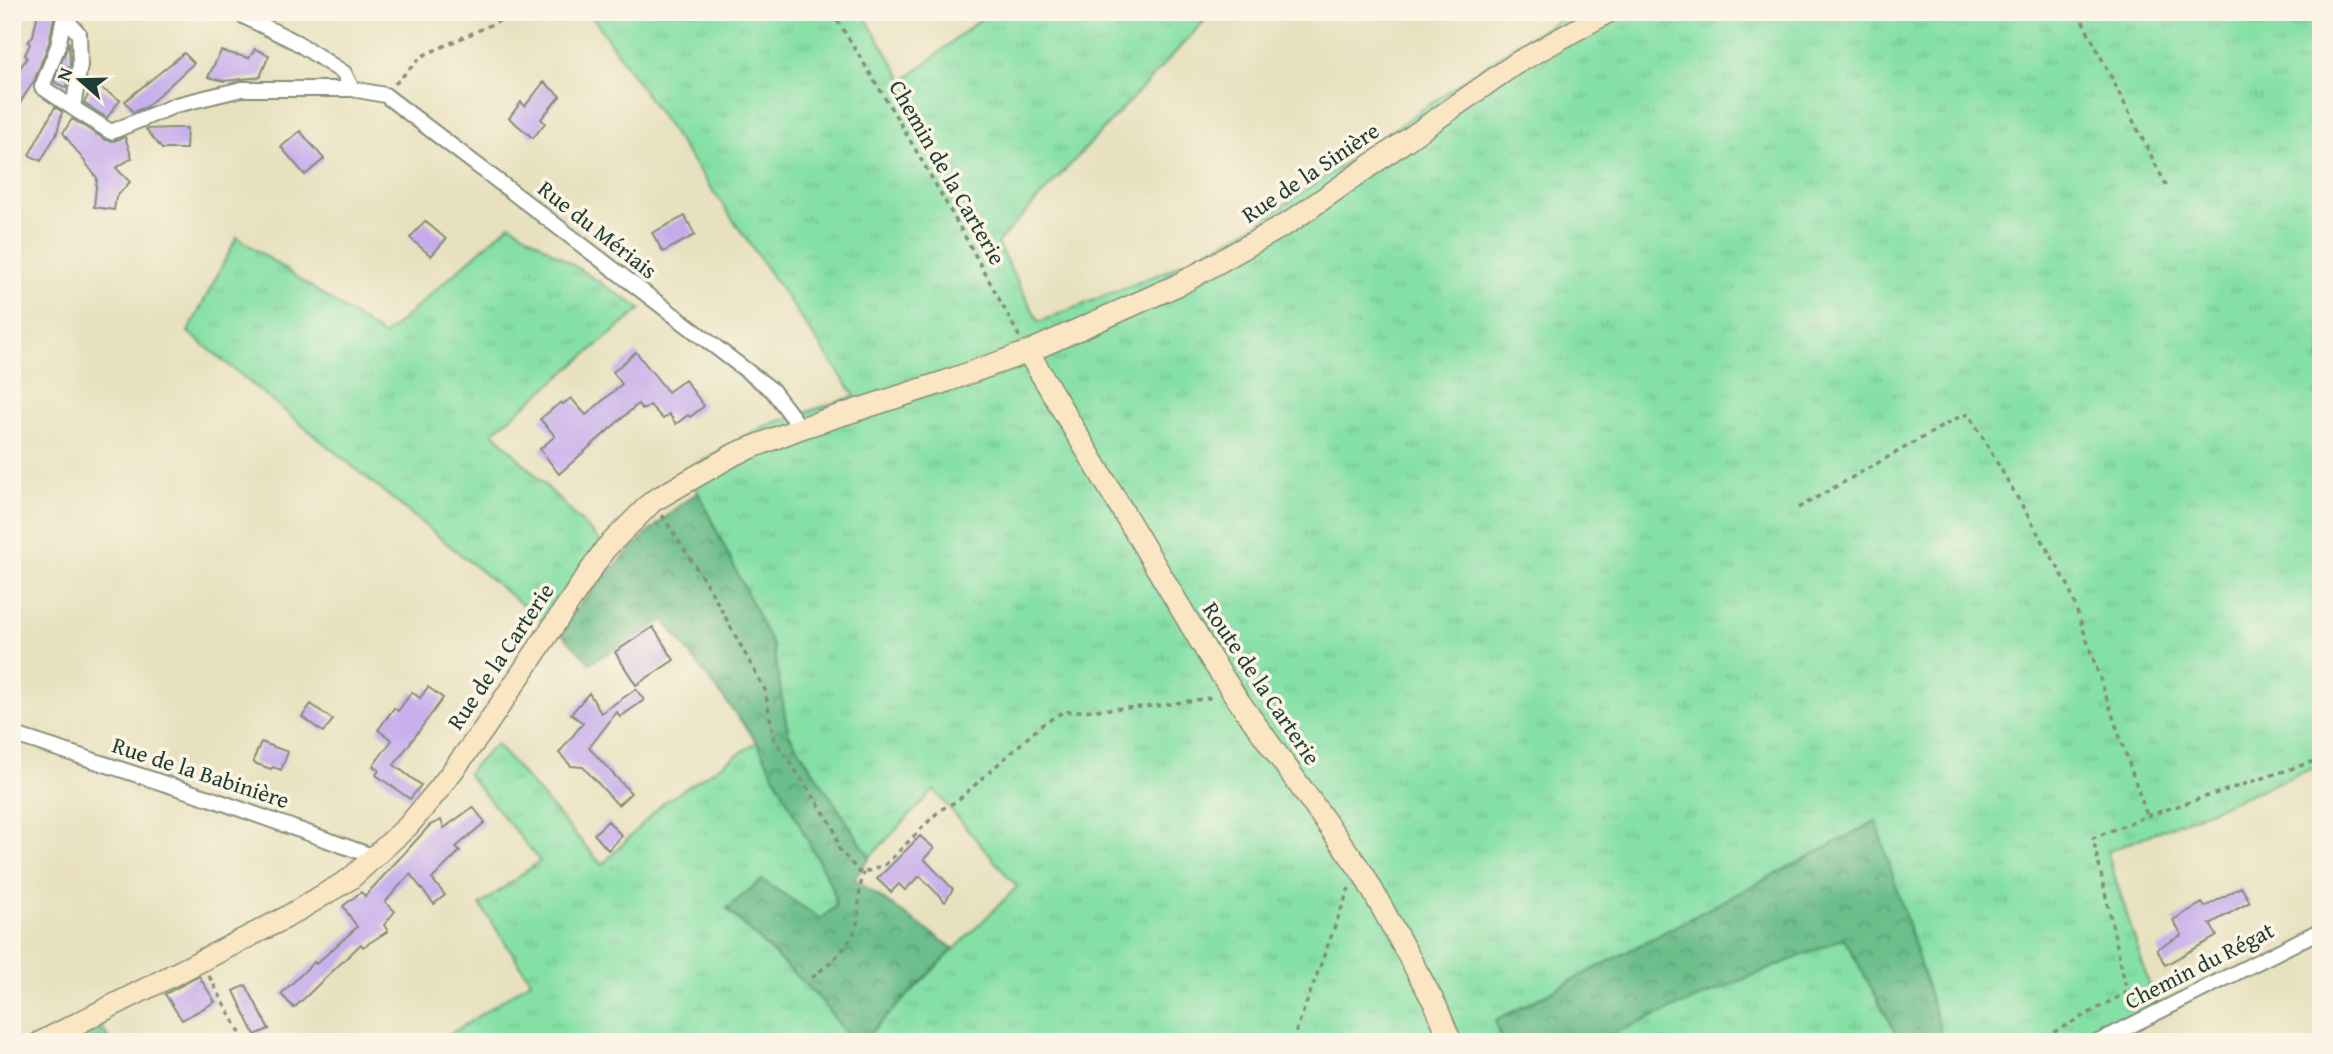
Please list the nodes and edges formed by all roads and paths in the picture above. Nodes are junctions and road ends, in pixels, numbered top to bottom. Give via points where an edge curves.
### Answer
1 (235, 12) edge
2 (519, 12) edge
3 (832, 12) edge
4 (1608, 12) edge
5 (2078, 12) edge
6 (64, 15) edge
7 (352, 89) junction
8 (385, 95) junction
9 (73, 108) junction
10 (2167, 187) dead end
11 (1028, 352) junction
12 (801, 428) junction
13 (653, 501) junction
14 (1798, 508) dead end
15 (1238, 700) junction
16 (12, 734) edge
17 (2321, 759) edge
18 (2147, 816) junction
19 (375, 857) junction
20 (864, 873) junction
21 (1364, 876) junction
22 (2321, 930) edge
23 (200, 960) junction
24 (812, 978) dead end
25 (41, 1042) edge
26 (245, 1042) edge
27 (1292, 1042) edge
28 (1451, 1042) edge
29 (2036, 1042) edge
30 (2098, 1042) edge

1 - 7 street via 325,61 344,74
2 - 8 path via 422,56
3 - 11 path, Chemin de la Carterie
4 - 11 street, Rue de la Sinière via 1515,64 1290,222 1180,284
5 - 10 path
6 - 9 street, Rue du Mériais via 79,34 80,65
6 - 9 street, Rue du Mériais via 58,47 42,87
7 - 8 street, Rue du Mériais
7 - 9 street, Rue du Mériais via 242,89 176,105 111,132
8 - 12 street, Rue du Mériais via 772,390
11 - 12 street, Rue de la Carterie
11 - 15 street, Route de la Carterie
12 - 13 street, Rue de la Carterie via 735,454
13 - 19 street, Rue de la Carterie via 605,549 439,789
13 - 20 path via 765,690 774,739 833,826 839,849
14 - 18 path via 1969,414 2068,584
15 - 20 path via 1216,697 1063,712 1043,724 957,802 940,810 886,864
15 - 21 street, Route de la Carterie
16 - 19 street, Rue de la Babinière
17 - 18 path
18 - 29 path via 2092,838 2127,992
19 - 23 street, Rue de la Carterie via 350,879 285,918
20 - 24 path via 858,887 858,920 847,946
21 - 27 path via 1349,888
21 - 28 street, Route de la Carterie
22 - 30 street, Chemin du Régat
23 - 25 street, Rue de la Carterie
23 - 26 path

